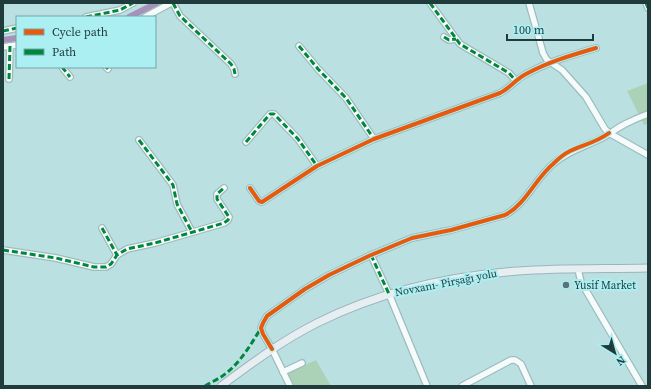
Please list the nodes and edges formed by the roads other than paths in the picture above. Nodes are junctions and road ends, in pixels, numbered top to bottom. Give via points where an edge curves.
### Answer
1 (133, 3) edge
2 (172, 3) edge
3 (430, 3) edge
4 (529, 3) edge
5 (646, 3) edge
6 (648, 8) edge
7 (91, 16) edge
8 (147, 16) edge
9 (16, 28) edge
10 (3, 31) edge
11 (444, 37) dead end
12 (456, 39) junction
13 (10, 46) junction
14 (16, 46) edge
15 (299, 46) dead end
16 (3, 48) edge
17 (596, 48) dead end
18 (551, 62) junction
19 (63, 68) edge
20 (235, 74) dead end
21 (70, 78) dead end
22 (8, 79) dead end
23 (516, 80) junction
24 (648, 114) edge
25 (610, 133) junction
26 (374, 139) junction
27 (139, 140) dead end
28 (246, 142) dead end
29 (648, 155) edge
30 (317, 166) junction
31 (224, 188) dead end
32 (250, 188) dead end
33 (102, 228) dead end
34 (192, 232) junction
35 (3, 250) edge
36 (117, 255) junction
37 (371, 255) junction
38 (648, 268) edge
39 (578, 269) junction
40 (389, 294) junction
41 (272, 349) junction
42 (302, 363) dead end
43 (283, 372) junction
44 (222, 386) edge
45 (290, 386) edge
46 (427, 386) edge
47 (462, 386) edge
48 (531, 386) edge
49 (642, 386) edge

1 - 7 street via 120,10
2 - 8 street
2 - 20 street via 180,16 231,64
3 - 12 street
4 - 18 street via 541,48
5 - 6 street
9 - 10 street
11 - 12 street via 449,40
12 - 23 street
13 - 14 street
13 - 16 street
13 - 22 street
15 - 26 street via 346,98
17 - 18 street
18 - 23 street
18 - 25 street via 586,96
19 - 21 street
23 - 26 street via 506,90
24 - 25 street
25 - 29 street
25 - 37 street via 562,156 544,172 518,206 505,215 412,238
26 - 30 street
27 - 34 street via 174,185 178,204
28 - 30 street via 270,114 274,114 298,139
30 - 32 street via 262,202
31 - 34 street via 217,194 217,199 227,213 228,220
33 - 36 street
34 - 36 street via 127,249
35 - 36 street via 94,267 111,264
37 - 40 street
37 - 41 street via 305,289 267,316 262,328
38 - 39 main road, Novxanı- Pirşağı yolu
39 - 40 main road, Novxanı- Pirşağı yolu via 494,274 428,284
39 - 49 street via 580,282
40 - 41 main road, Novxanı- Pirşağı yolu via 318,323
40 - 46 street
41 - 43 street
41 - 44 main road, Novxanı- Pirşağı yolu
42 - 43 street
43 - 45 street
47 - 48 street via 515,360 521,364

